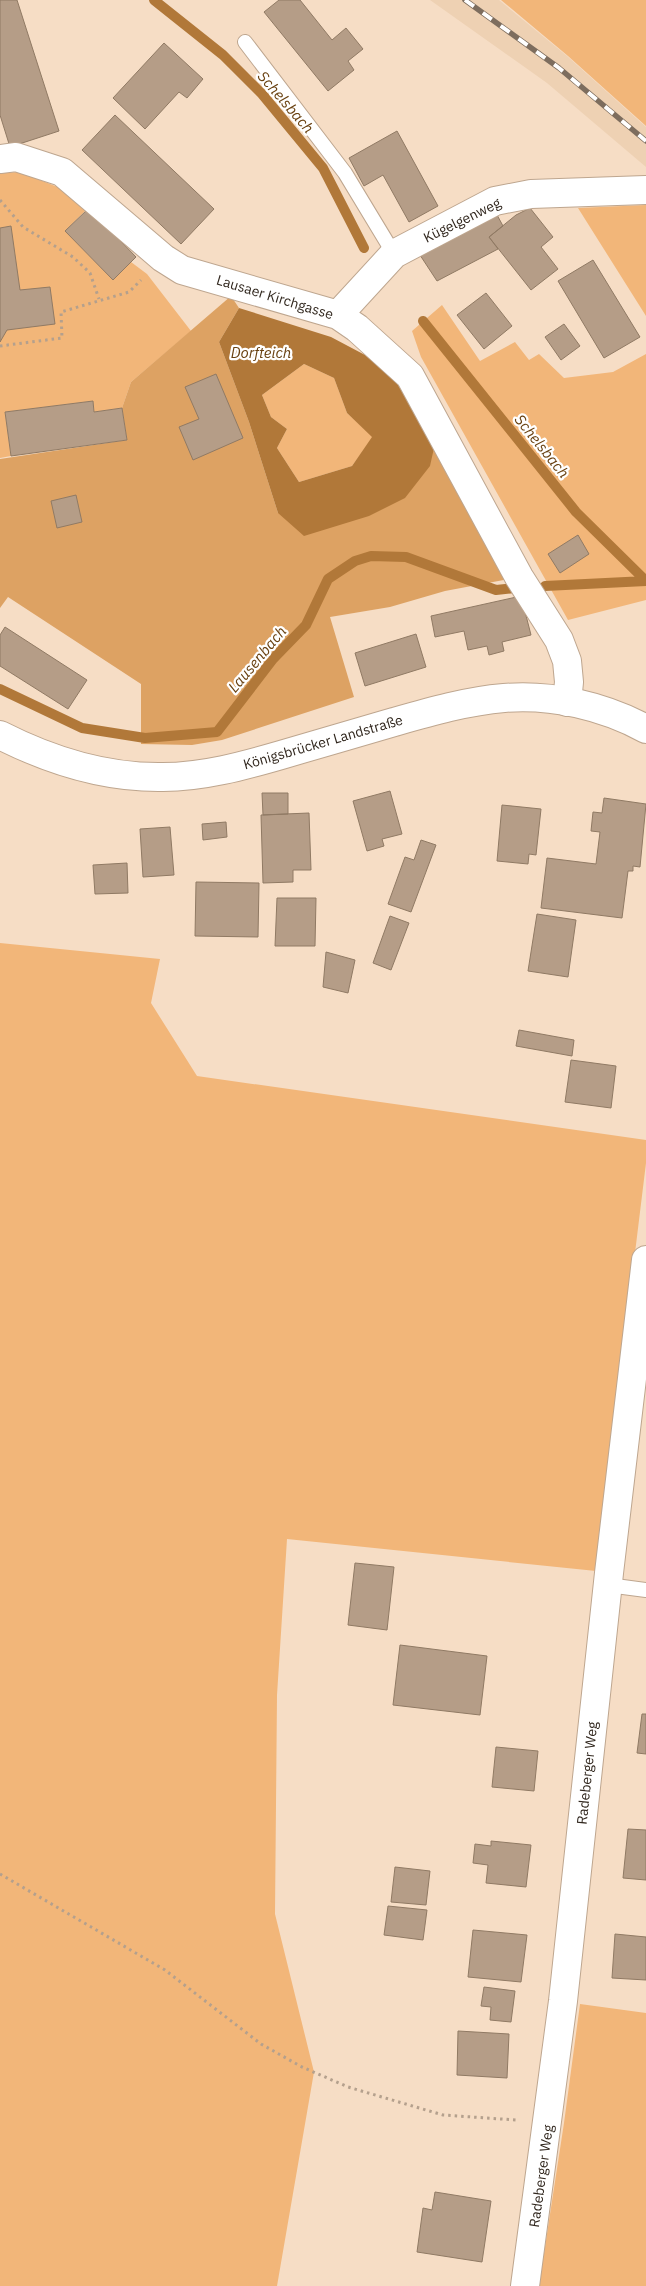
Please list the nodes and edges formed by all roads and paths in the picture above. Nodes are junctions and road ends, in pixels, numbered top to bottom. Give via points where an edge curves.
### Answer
1 (245, 42) dead end
2 (0, 159) edge
3 (646, 190) edge
4 (0, 200) edge
5 (394, 254) junction
6 (163, 258) junction
7 (99, 300) junction
8 (338, 316) junction
9 (0, 346) edge
10 (567, 702) junction
11 (646, 729) edge
12 (0, 735) edge
13 (646, 1260) edge
14 (608, 1585) junction
15 (646, 1590) edge
16 (0, 1874) edge
17 (548, 2121) junction
18 (525, 2286) edge

1 - 5 lane via 344,173
2 - 6 street, Lausaer Kirchgasse via 16,157 62,172
3 - 5 street, Kügelgenweg via 531,194 495,202
4 - 7 path via 22,227 73,257 90,273
5 - 8 street, Kügelgenweg
6 - 7 path via 129,292
6 - 8 street, Lausaer Kirchgasse via 182,270
7 - 9 path via 61,312 62,338
8 - 10 street, Lausaer Kirchgasse via 357,328 410,376 519,577 559,640 567,661
10 - 11 street, Königsbrücker Landstraße via 603,711
10 - 12 street, Königsbrücker Landstraße via 527,698 475,702 433,711 252,764 163,778 113,774 68,764
13 - 14 street, Radeberger Weg
14 - 15 lane
14 - 17 street, Radeberger Weg
16 - 17 path via 166,1970 262,2044 302,2067 348,2087 443,2115
17 - 18 street, Radeberger Weg

